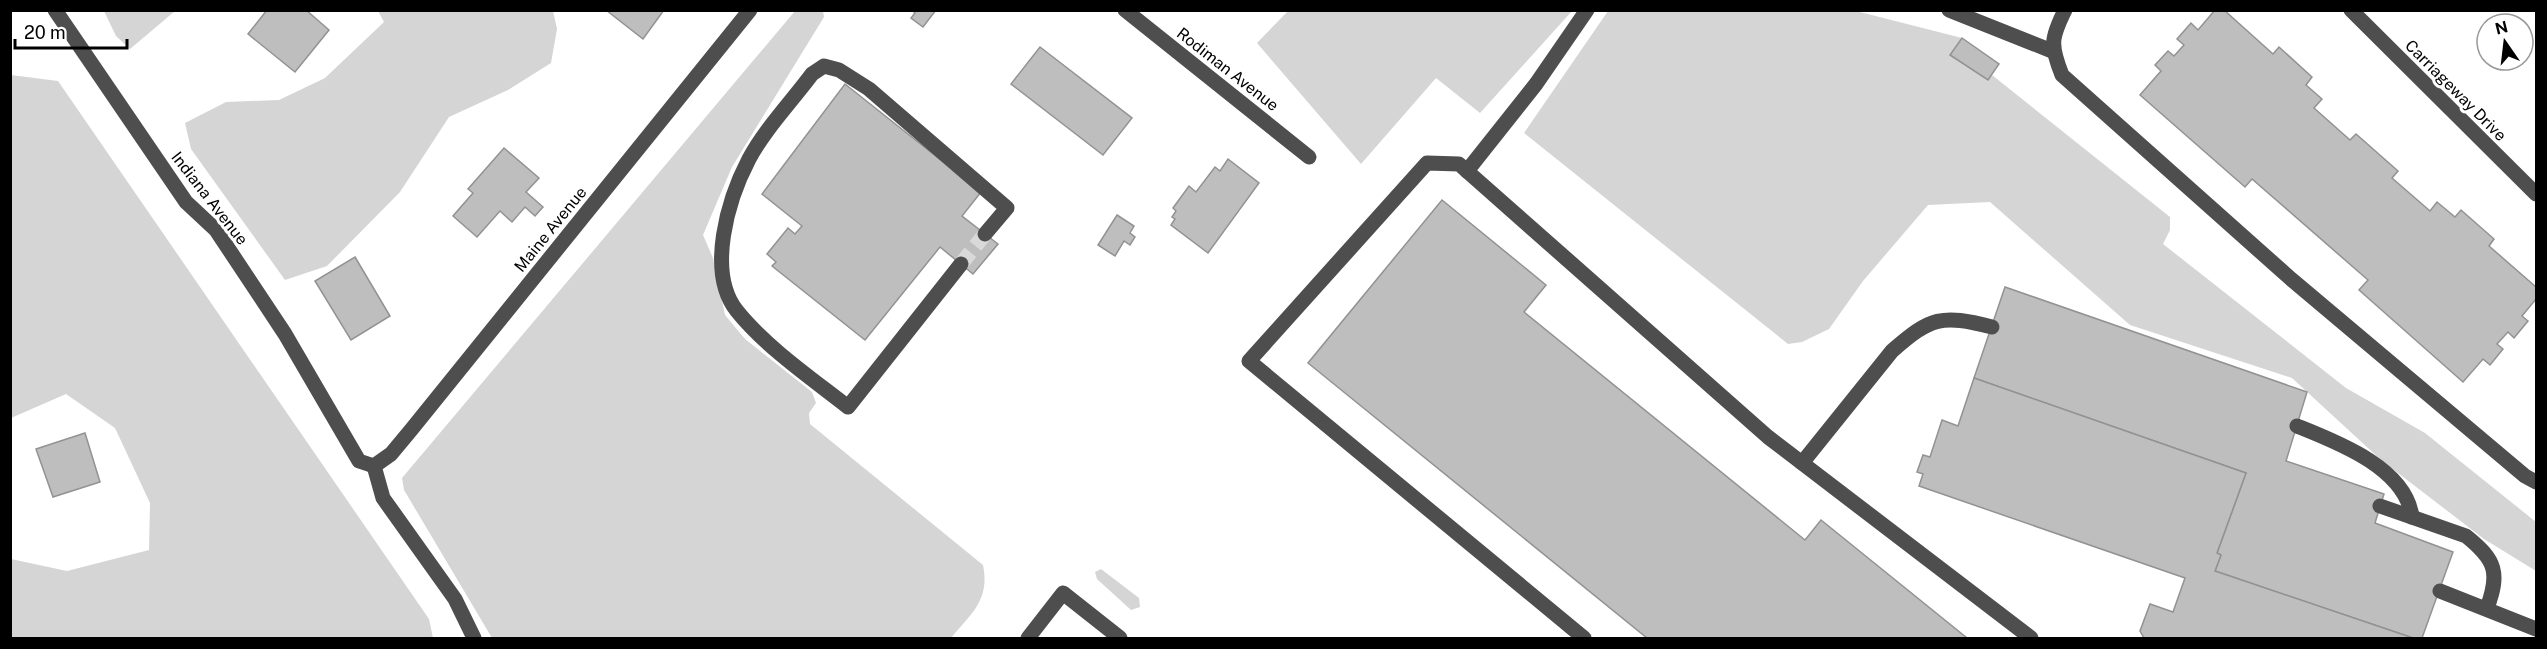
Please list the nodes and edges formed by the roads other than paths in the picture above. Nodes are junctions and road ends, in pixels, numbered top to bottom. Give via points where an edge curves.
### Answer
1 (55, 10) edge
2 (750, 10) edge
3 (1125, 10) edge
4 (1587, 10) edge
5 (1949, 10) edge
6 (2065, 10) edge
7 (2350, 10) edge
8 (2052, 51) junction
9 (1309, 157) dead end
10 (1467, 171) junction
11 (2536, 194) edge
12 (985, 234) tunnel mouth
13 (961, 264) tunnel mouth
14 (1992, 327) dead end
15 (2297, 426) dead end
16 (1802, 463) junction
17 (374, 466) junction
18 (2536, 482) edge
19 (2380, 506) dead end
20 (2412, 517) junction
21 (2440, 591) dead end
22 (2487, 608) junction
23 (2536, 629) edge
24 (474, 639) edge
25 (1029, 639) edge
26 (1120, 639) edge
27 (1584, 639) edge
28 (2031, 639) edge

1 - 17 street, Indiana Avenue via 186,202 216,230 285,334 358,460
2 - 17 street, Maine Avenue via 411,430 391,454
3 - 9 street, Rodiman Avenue
4 - 10 street via 1536,84
5 - 8 street
6 - 8 street via 2053,33
7 - 11 street, Carriageway Drive
8 - 18 street via 2062,75 2256,248
10 - 16 street
10 - 27 street via 1458,164 1427,163 1249,361
12 - 13 street via 1007,208 869,89 839,70 824,66 812,74 750,158 733,195 719,262 724,289 737,311 786,358 848,407
14 - 16 street via 1946,318 1909,336 1892,351
15 - 20 street via 2361,456 2391,477 2407,496
16 - 28 street
17 - 24 street via 383,498 455,599
19 - 20 street
20 - 22 street via 2466,537 2491,559 2494,588
21 - 22 street
22 - 23 street
25 - 26 street via 1064,593

